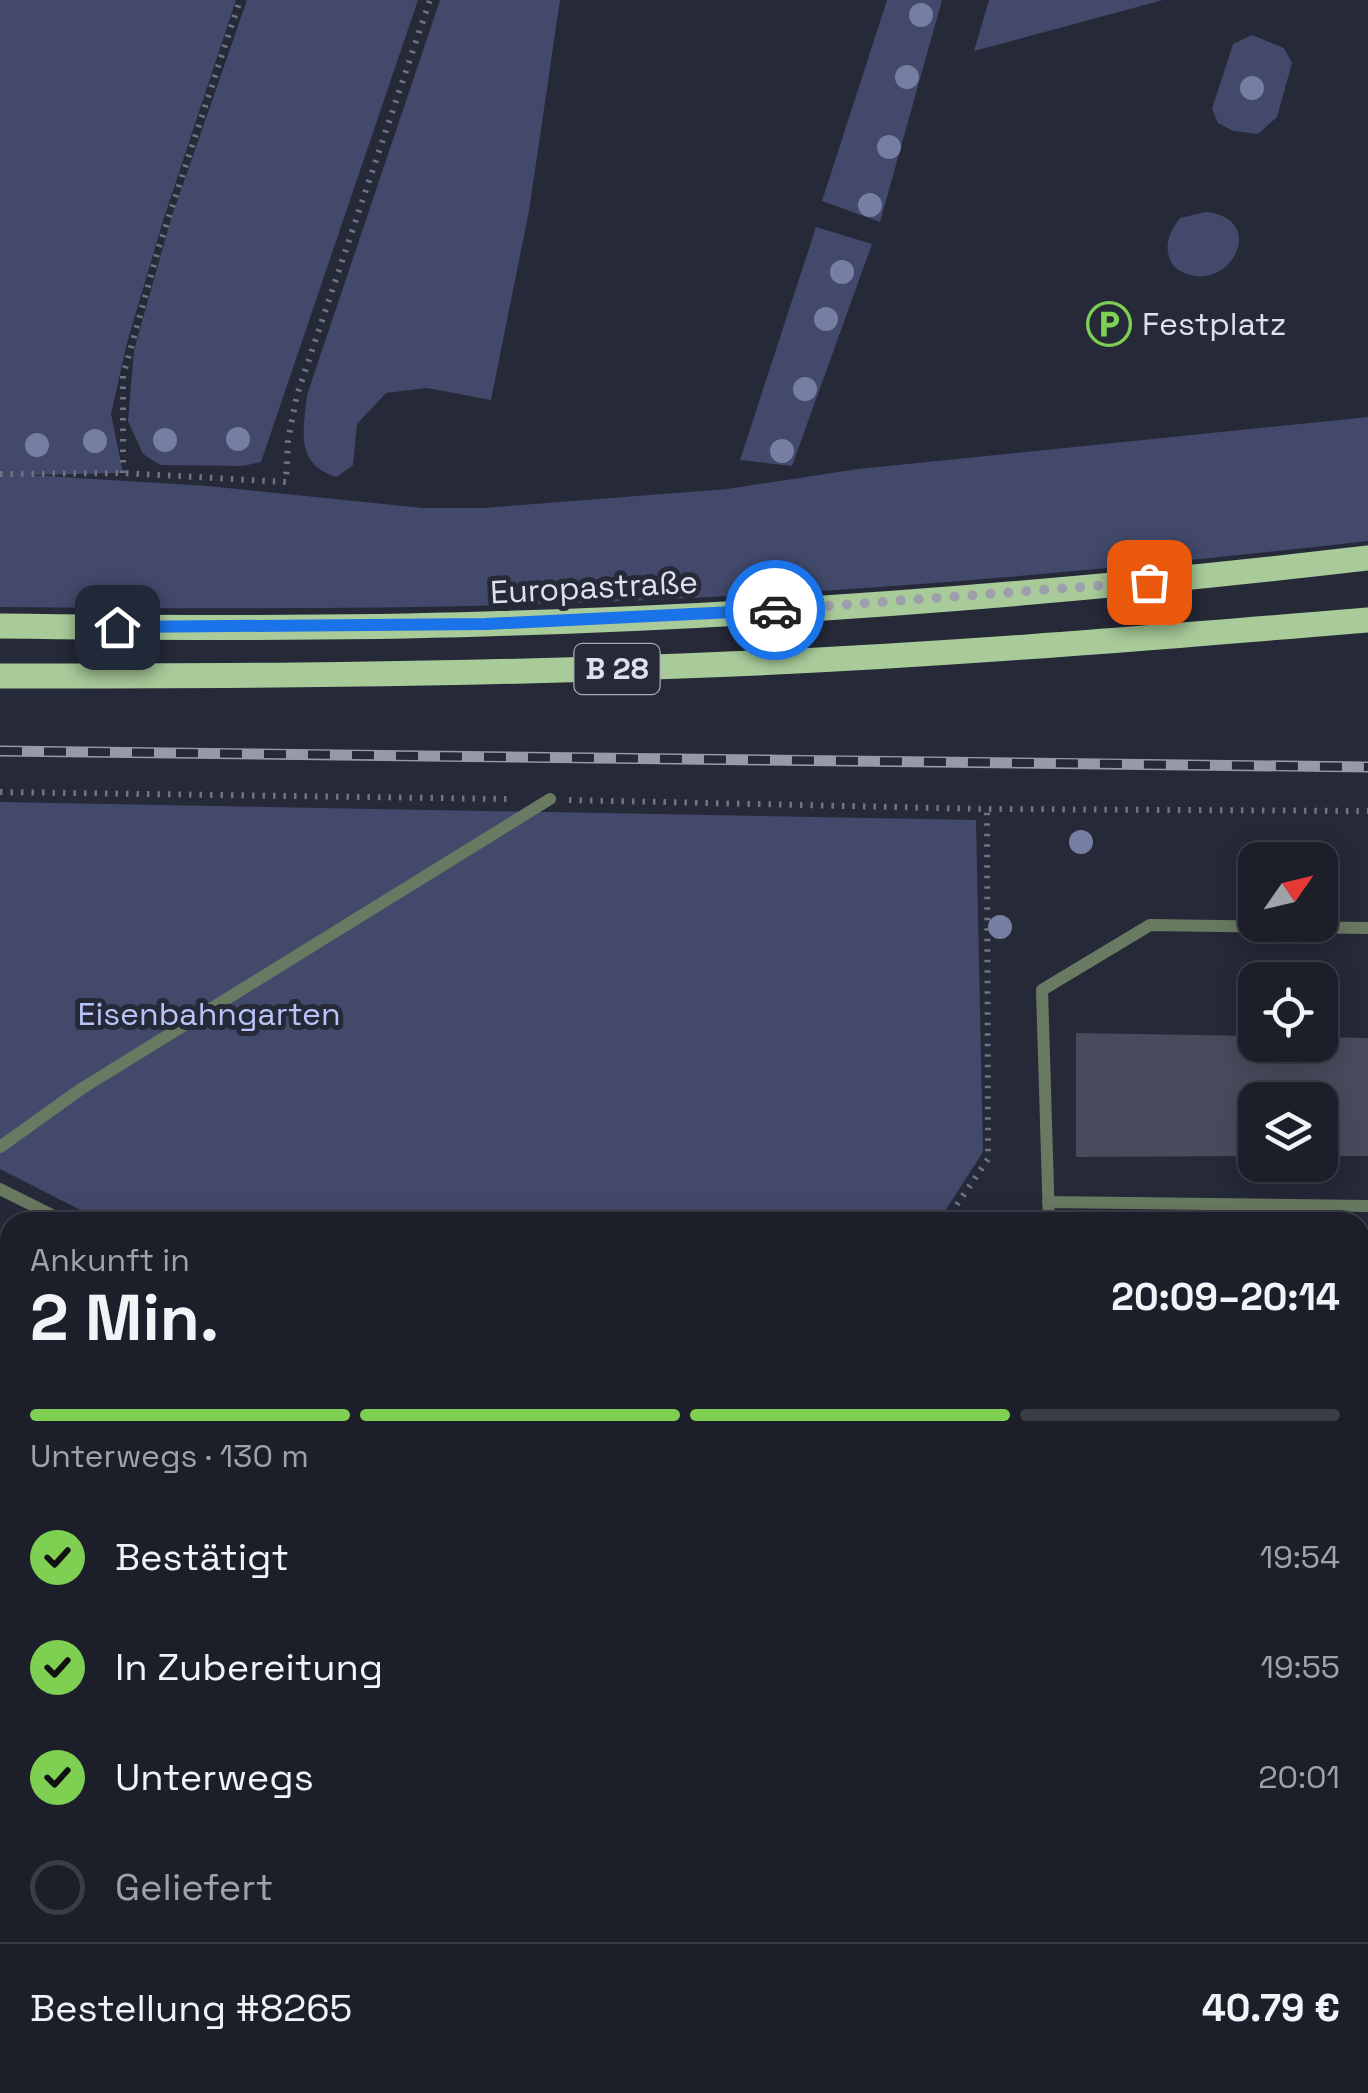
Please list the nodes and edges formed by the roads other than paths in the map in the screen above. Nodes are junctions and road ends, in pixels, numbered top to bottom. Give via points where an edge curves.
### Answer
1 (1368, 558) edge
2 (1368, 620) edge
3 (0, 626) edge
4 (0, 676) edge
5 (550, 799) road end
6 (1368, 928) edge
7 (0, 1148) edge
8 (0, 1189) edge
9 (1048, 1202) junction
10 (1368, 1206) edge
11 (46, 1212) edge
12 (1048, 1212) edge

1 - 3 main road, Europastraße / B 28 via 1026,593 718,614 467,625
2 - 4 main road, B 28 via 685,666
5 - 7 lane via 81,1089
6 - 9 lane via 1150,925 1042,990
8 - 11 lane
9 - 10 lane
9 - 12 lane

